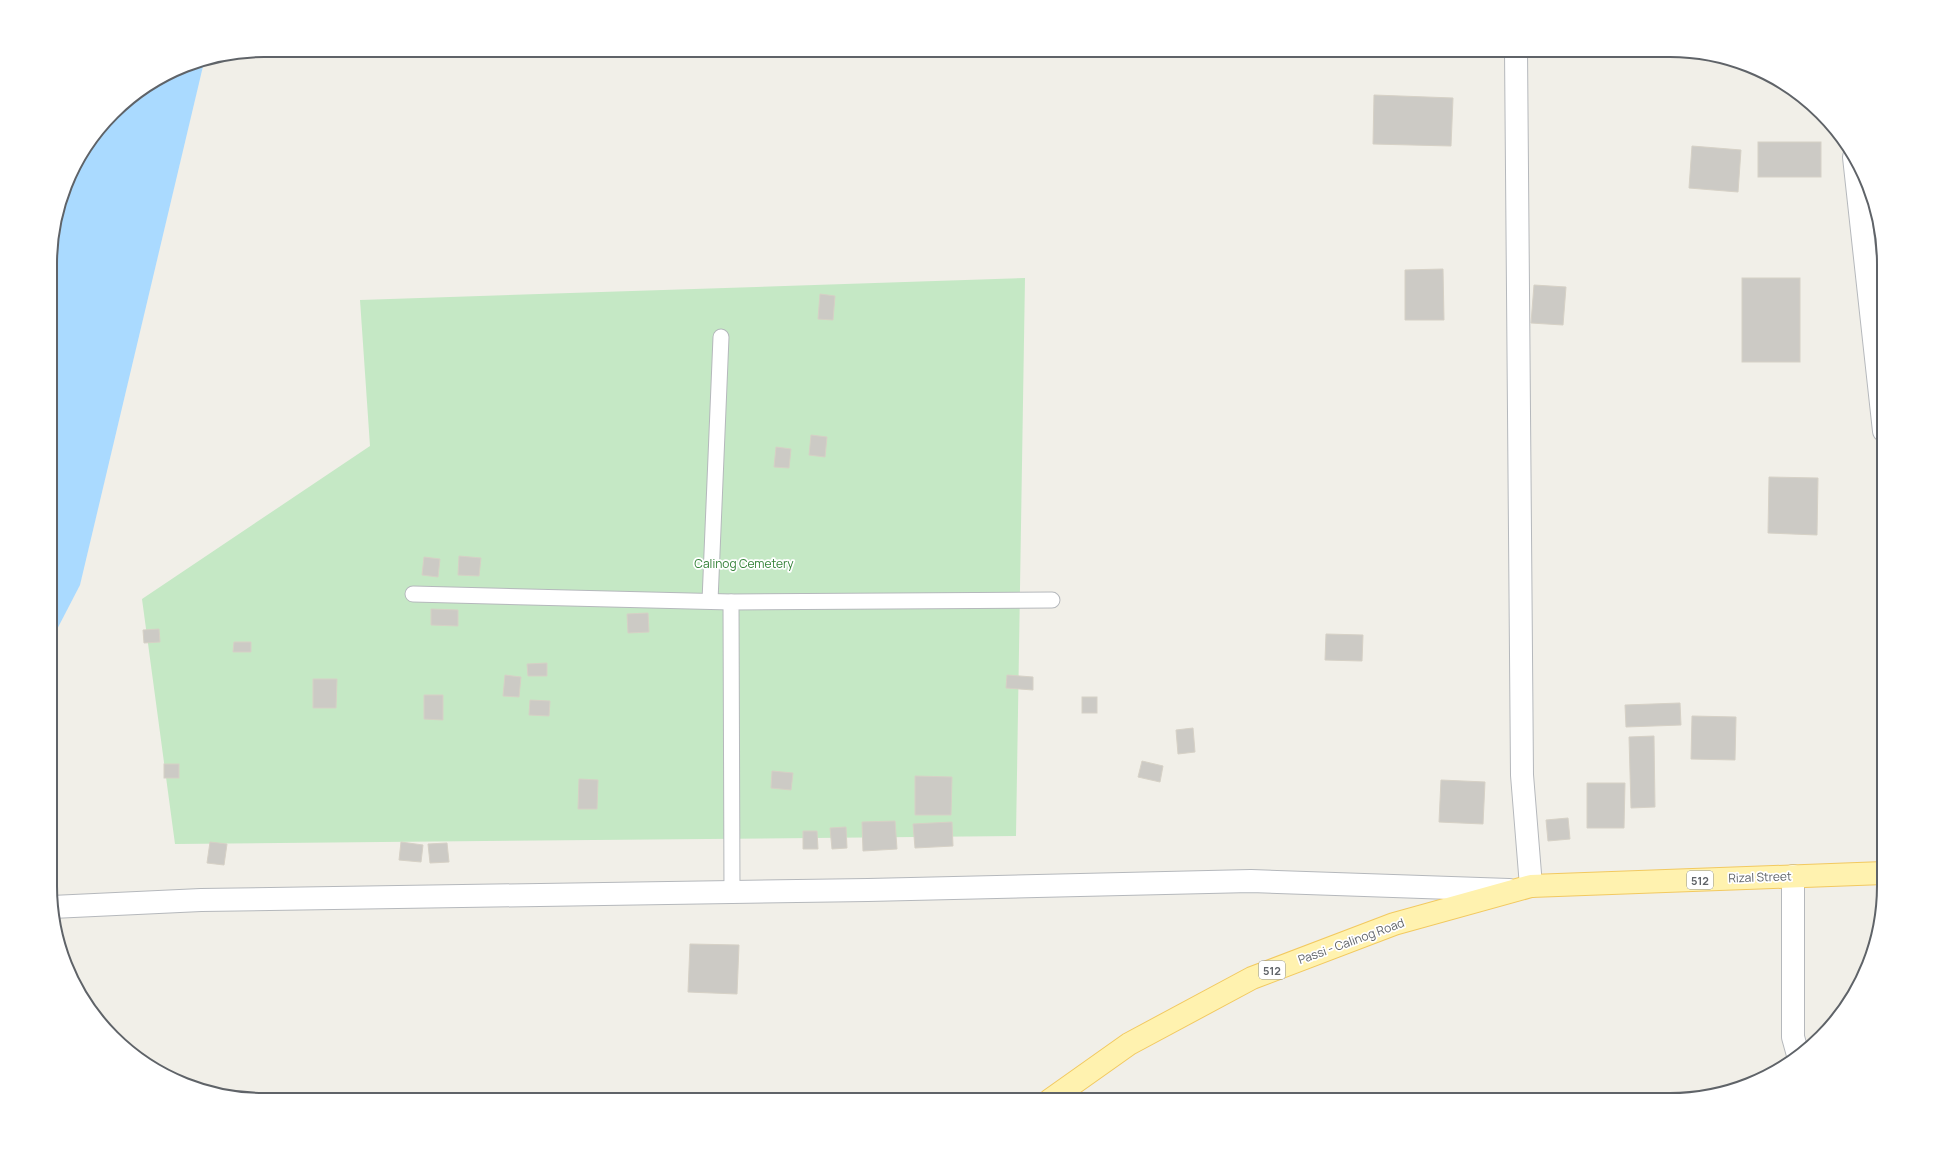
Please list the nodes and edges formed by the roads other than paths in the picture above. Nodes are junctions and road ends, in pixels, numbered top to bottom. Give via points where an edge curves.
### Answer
1 (1516, 57) edge
2 (1856, 172) edge
3 (721, 337) dead end
4 (1877, 367) edge
5 (413, 594) dead end
6 (1052, 600) dead end
7 (710, 601) junction
8 (731, 602) junction
9 (1877, 873) edge
10 (1793, 876) junction
11 (1524, 888) junction
12 (732, 892) junction
13 (58, 907) edge
14 (1796, 1050) edge
15 (1060, 1093) edge

1 - 11 street
2 - 4 street
3 - 7 lane
5 - 7 lane
6 - 8 lane
7 - 8 lane
8 - 12 lane
9 - 10 main road, Rizal Street / 512
10 - 11 main road, Rizal Street / 512
10 - 14 street via 1793,1037
11 - 12 street via 1250,881
11 - 15 main road, Passi - Calinog Road / 512 via 1394,924 1252,978 1128,1044
12 - 13 street via 201,900

